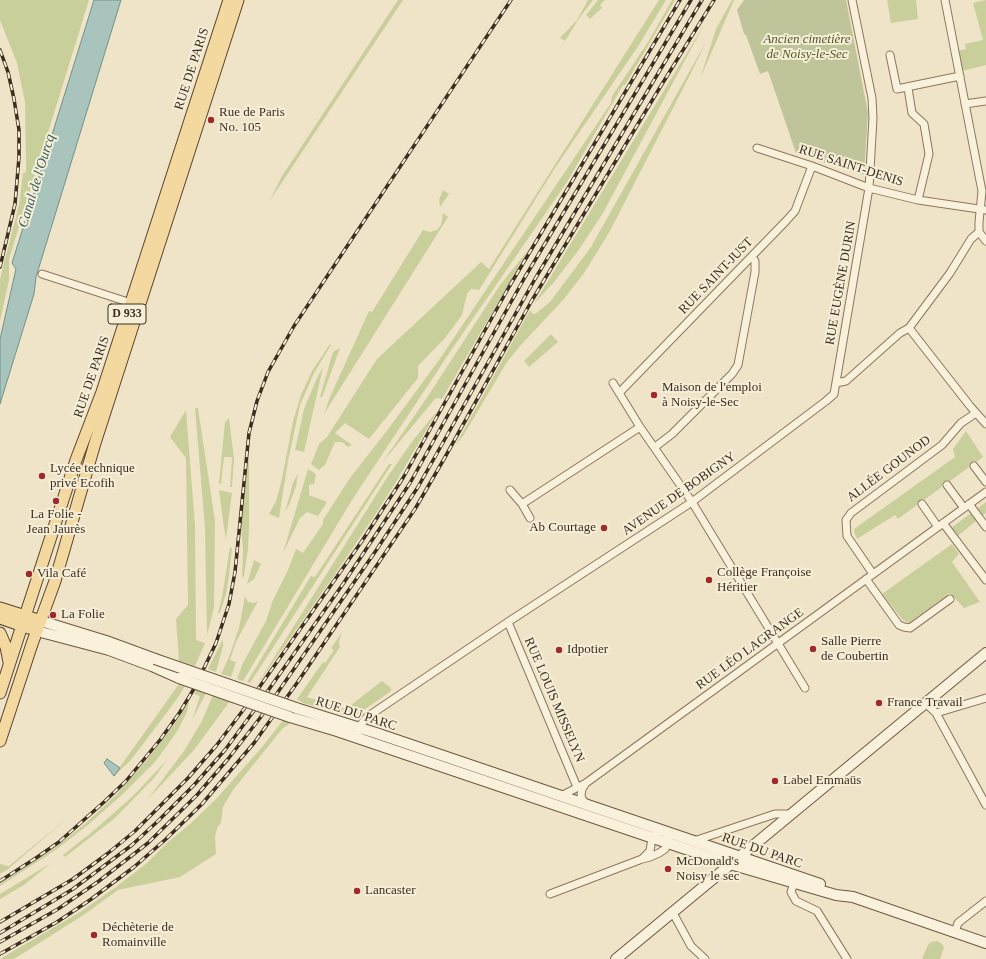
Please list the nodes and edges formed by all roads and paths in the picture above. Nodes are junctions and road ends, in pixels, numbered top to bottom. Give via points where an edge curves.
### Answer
1 (229, 0) edge
2 (238, 0) edge
3 (852, 0) edge
4 (946, 0) edge
5 (890, 55) dead end
6 (960, 76) junction
7 (908, 88) junction
8 (986, 101) edge
9 (965, 104) junction
10 (757, 148) dead end
11 (812, 166) junction
12 (869, 188) junction
13 (918, 200) junction
14 (984, 209) edge
15 (980, 232) junction
16 (986, 241) edge
17 (752, 256) junction
18 (42, 274) dead end
19 (131, 303) junction
20 (909, 328) junction
21 (613, 383) dead end
22 (836, 383) junction
23 (619, 392) junction
24 (982, 418) edge
25 (640, 427) junction
26 (655, 447) junction
27 (974, 466) dead end
28 (986, 482) edge
29 (947, 485) dead end
30 (510, 490) dead end
31 (986, 492) edge
32 (692, 502) junction
33 (522, 504) junction
34 (922, 504) dead end
35 (966, 506) junction
36 (530, 518) dead end
37 (941, 525) junction
38 (986, 527) edge
39 (873, 574) junction
40 (866, 579) junction
41 (986, 580) edge
42 (950, 599) dead end
43 (0, 608) edge
44 (0, 618) edge
45 (24, 621) junction
46 (508, 622) junction
47 (39, 626) junction
48 (0, 632) edge
49 (777, 644) junction
50 (986, 653) edge
51 (9, 664) junction
52 (805, 688) dead end
53 (0, 693) edge
54 (986, 698) edge
55 (925, 703) junction
56 (936, 713) junction
57 (338, 726) junction
58 (359, 727) junction
59 (356, 738) junction
60 (0, 742) edge
61 (586, 783) junction
62 (577, 787) junction
63 (561, 796) junction
64 (587, 805) junction
65 (986, 805) edge
66 (792, 814) junction
67 (663, 830) junction
68 (694, 841) junction
69 (652, 842) junction
70 (668, 844) junction
71 (660, 852) junction
72 (740, 857) junction
73 (642, 859) junction
74 (730, 864) junction
75 (794, 883) junction
76 (550, 894) dead end
77 (853, 897) junction
78 (986, 901) edge
79 (673, 913) junction
80 (955, 932) junction
81 (986, 943) edge
82 (616, 959) edge
83 (705, 959) edge
84 (847, 959) edge

1 - 19 main road, RUE DE PARIS / D 933
2 - 47 main road, RUE DE PARIS / D 933 via 95,443 68,540
3 - 12 street, RUE EUGÈNE DURIN via 874,118
4 - 6 street
5 - 7 street via 897,89
6 - 7 street
6 - 9 street
7 - 13 street via 912,113 924,124 929,154
8 - 9 street
9 - 14 street
10 - 11 street, RUE SAINT-DENIS
11 - 12 street, RUE SAINT-DENIS
11 - 17 street, RUE SAINT-JUST via 795,211
12 - 13 street, RUE SAINT-DENIS
12 - 22 street, RUE EUGÈNE DURIN
13 - 14 street, RUE SAINT-DENIS
14 - 15 street via 979,222
15 - 16 street
15 - 20 street via 971,239 950,273
17 - 23 street, RUE SAINT-JUST
17 - 26 street via 755,261 755,272 738,365 672,434
18 - 19 street
19 - 45 main road, RUE DE PARIS / D 933 via 102,392 76,460
20 - 22 street via 847,380
20 - 24 street
21 - 23 street
22 - 32 street, AVENUE DE BOBIGNY via 834,394 826,401
23 - 25 street
24 - 39 street, ALLÉE GOUNOD via 961,423 942,445 851,513 846,520 847,536
25 - 26 street
25 - 33 street
26 - 32 street
27 - 28 street
29 - 35 street
30 - 33 street
31 - 35 street, RUE LÉO LAGRANGE
32 - 46 street, AVENUE DE BOBIGNY
32 - 49 street
33 - 36 street
34 - 37 street
35 - 37 street, RUE LÉO LAGRANGE
35 - 38 street
37 - 39 street, RUE LÉO LAGRANGE
37 - 41 street
39 - 40 street, RUE LÉO LAGRANGE
40 - 42 street via 899,625 904,627 910,628
40 - 49 street, RUE LÉO LAGRANGE
43 - 45 main road
44 - 45 main road
45 - 47 main road
45 - 51 main road, RUE DE PARIS / D 933
46 - 58 street, AVENUE DE BOBIGNY via 367,717
46 - 62 street, RUE LOUIS MISSELYN
47 - 57 main road, RUE DU PARC, bridge via 106,641 154,662 296,708
47 - 60 main road, D 933
48 - 51 main road
49 - 52 street
49 - 61 street, RUE LÉO LAGRANGE
50 - 55 main road
51 - 53 main road, RUE DE PARIS / D 933
54 - 56 street
55 - 56 street
55 - 66 main road
56 - 65 street
57 - 58 main road, RUE DU PARC
57 - 59 main road, RUE DU PARC
58 - 59 street, AVENUE DE BOBIGNY
58 - 63 main road, RUE DU PARC
59 - 69 main road, RUE DU PARC
61 - 62 street, RUE LÉO LAGRANGE
61 - 64 street via 580,795
62 - 63 street, RUE LÉO LAGRANGE
63 - 64 main road, RUE DU PARC
64 - 67 main road, RUE DU PARC
66 - 68 street via 775,814
66 - 72 main road
67 - 68 main road, RUE DU PARC
67 - 69 street via 657,833
67 - 70 street via 668,835
68 - 72 main road, RUE DU PARC
69 - 70 main road, RUE DU PARC
69 - 71 street via 655,852
69 - 73 street via 647,855
70 - 71 street
70 - 74 main road, RUE DU PARC
71 - 73 street
72 - 74 main road
72 - 77 main road, RUE DU PARC via 840,890
73 - 76 street
74 - 75 main road, RUE DU PARC
74 - 79 main road
75 - 77 main road, RUE DU PARC
75 - 84 street via 791,892 796,901 817,910
77 - 80 main road, RUE DU PARC
78 - 80 street via 958,923
79 - 82 main road
79 - 83 street via 691,946
80 - 81 main road, RUE DU PARC

